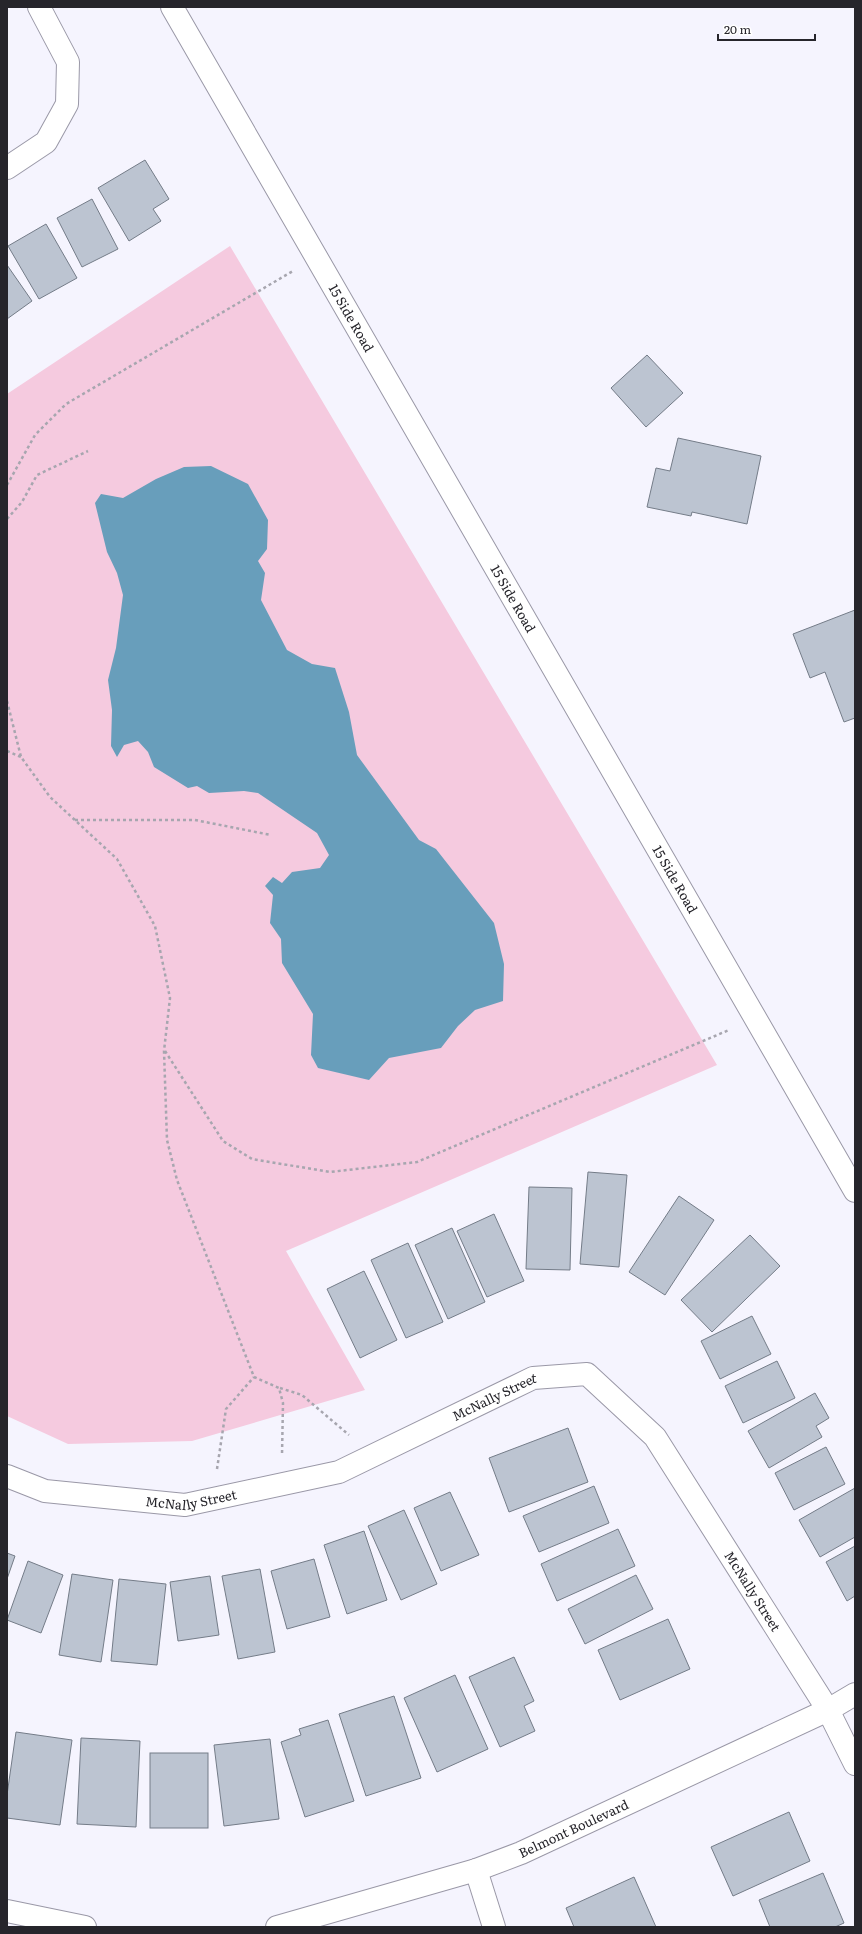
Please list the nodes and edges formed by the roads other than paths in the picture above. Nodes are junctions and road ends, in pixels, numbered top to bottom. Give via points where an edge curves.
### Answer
1 (39, 7) edge
2 (172, 7) edge
3 (7, 168) edge
4 (855, 1191) edge
5 (7, 1476) edge
6 (855, 1694) edge
7 (828, 1710) junction
8 (855, 1764) edge
9 (476, 1870) junction
10 (7, 1911) edge
11 (86, 1927) edge
12 (277, 1927) edge
13 (494, 1927) edge

1 - 3 street via 68,62 67,104 46,142
2 - 4 street, 15 Side Road
5 - 7 street, McNally Street via 45,1491 185,1505 339,1472 533,1378 587,1374 655,1438
6 - 7 street, Belmont Boulevard
7 - 8 street, McNally Street
7 - 9 street, Belmont Boulevard via 521,1853
9 - 12 street, Belmont Boulevard
9 - 13 street
10 - 11 street

